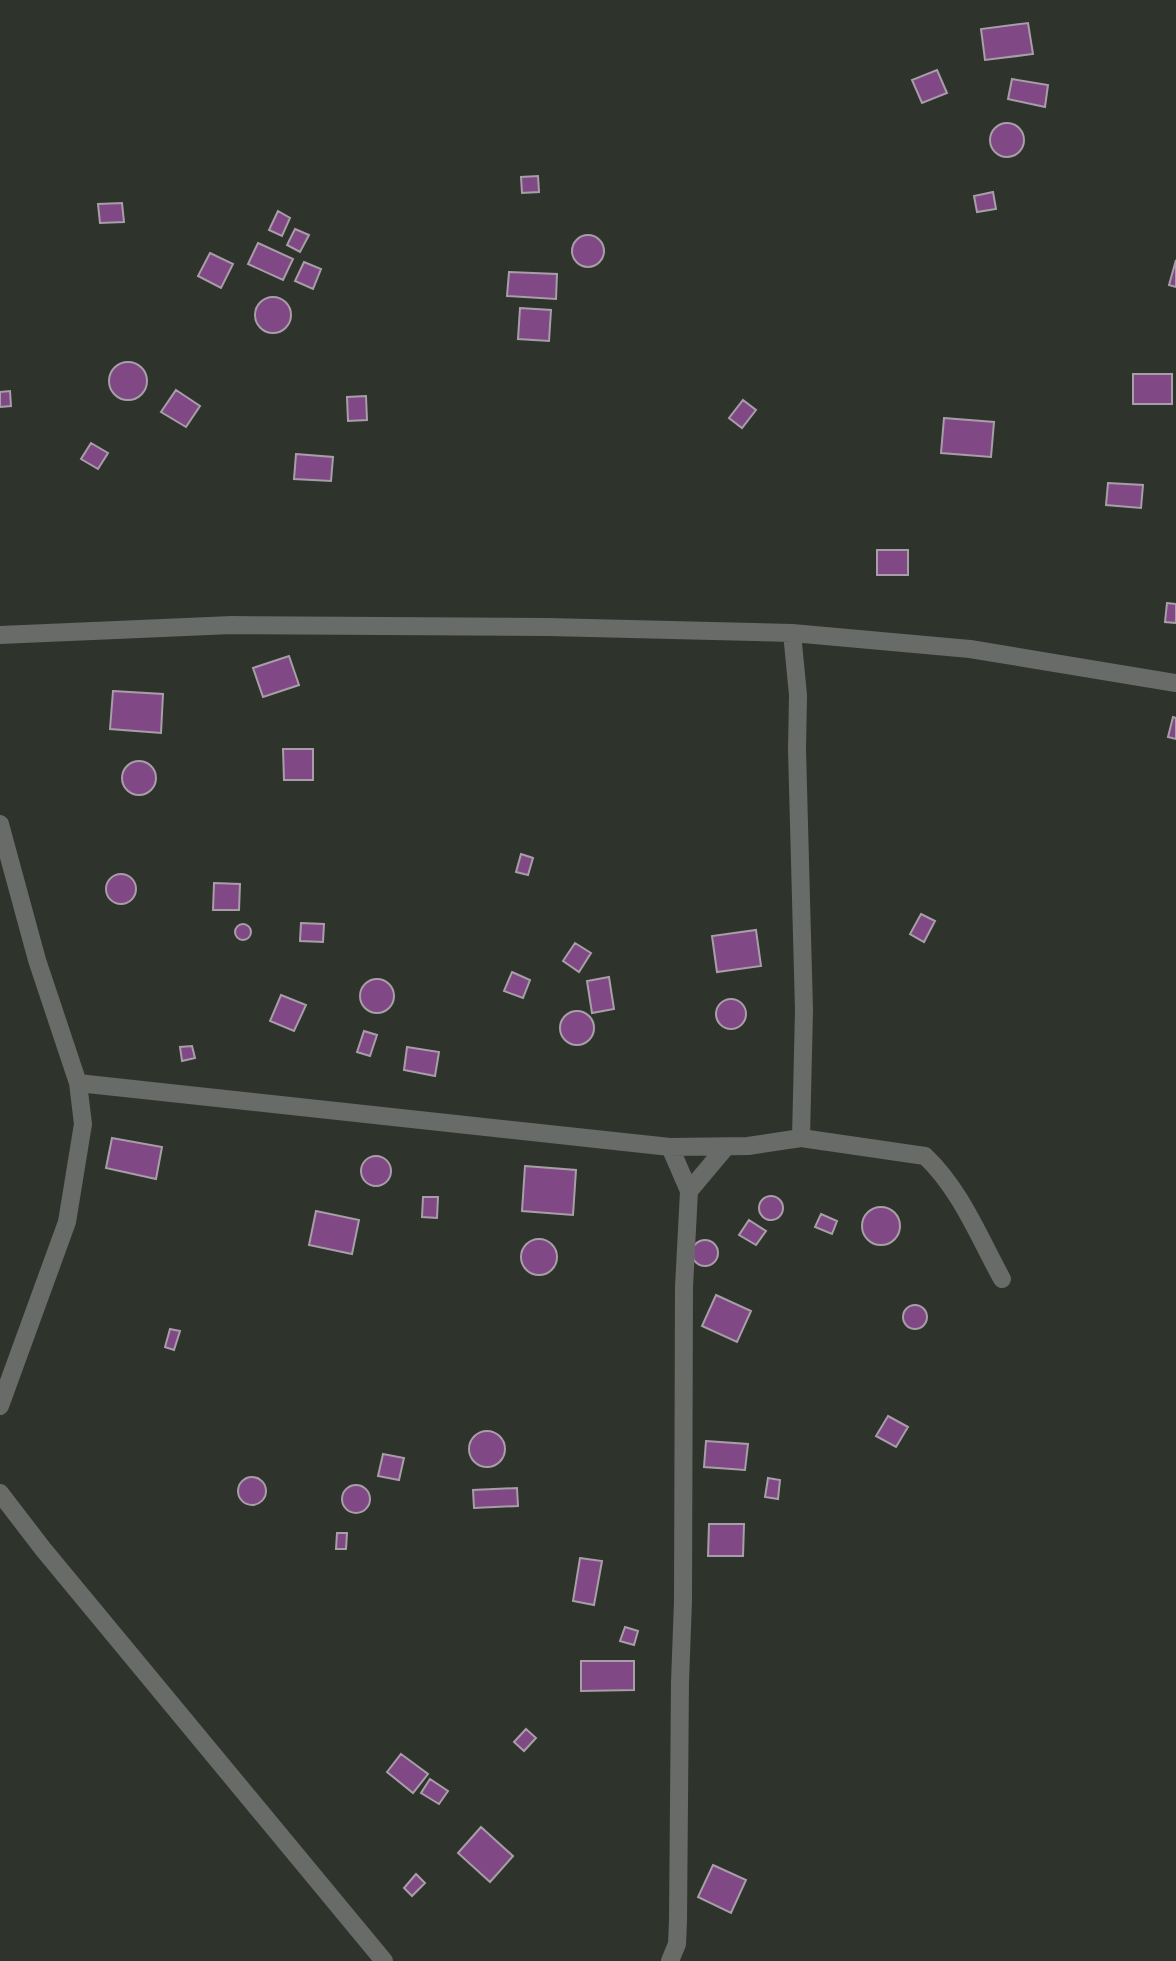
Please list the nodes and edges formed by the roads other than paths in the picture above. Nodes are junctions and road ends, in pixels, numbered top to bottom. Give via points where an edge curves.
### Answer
1 (792, 633) junction
2 (0, 635) edge
3 (1176, 683) edge
4 (0, 824) edge
5 (78, 1083) junction
6 (801, 1138) junction
7 (670, 1147) junction
8 (726, 1147) junction
9 (689, 1191) junction
10 (1002, 1279) dead end
11 (0, 1406) edge
12 (0, 1493) edge
13 (384, 1961) edge
14 (670, 1961) edge

1 - 2 street via 232,625
1 - 3 street via 970,649
1 - 6 street via 799,695 804,1010
4 - 5 street via 37,960
5 - 7 street
5 - 11 street via 83,1125 67,1222
6 - 8 street
6 - 10 street via 925,1156 953,1189
7 - 8 street
7 - 9 street
8 - 9 street
9 - 14 street via 684,1287 678,1921 677,1944
12 - 13 street

